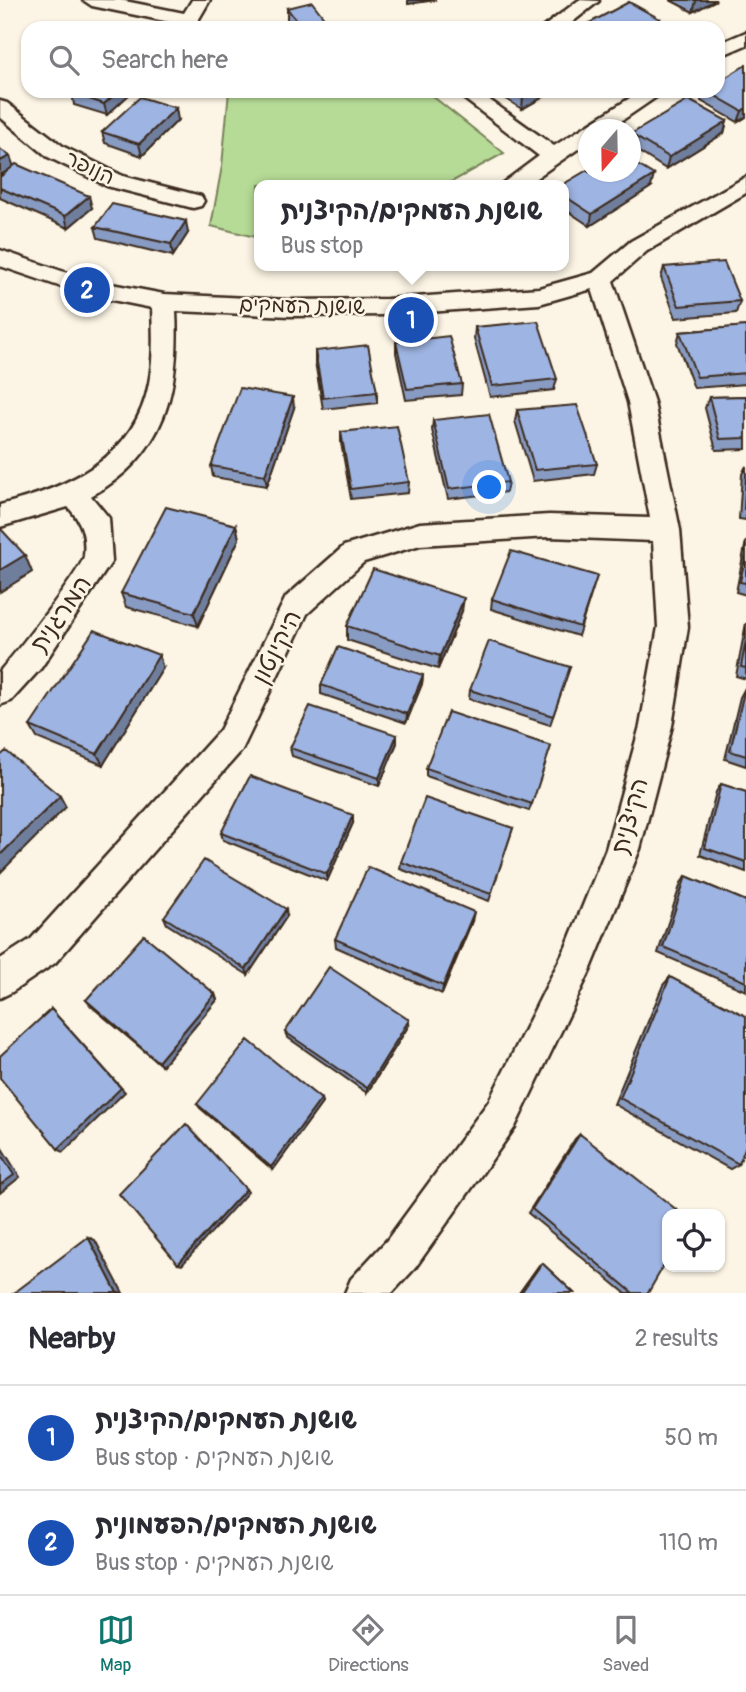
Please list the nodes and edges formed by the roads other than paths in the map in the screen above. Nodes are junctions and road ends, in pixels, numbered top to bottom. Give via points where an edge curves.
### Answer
1 (92, 0) edge
2 (201, 0) edge
3 (590, 1) edge
4 (562, 21) edge
5 (746, 38) edge
6 (725, 48) edge
7 (474, 98) edge
8 (644, 98) edge
9 (0, 107) edge
10 (610, 119) edge
11 (578, 139) edge
12 (552, 155) junction
13 (518, 180) edge
14 (746, 184) edge
15 (194, 201) dead end
16 (0, 258) edge
17 (601, 279) junction
18 (164, 302) junction
19 (72, 494) junction
20 (0, 516) edge
21 (666, 530) junction
22 (0, 692) edge
23 (0, 980) edge
24 (365, 1293) edge

1 - 2 street via 189,20
3 - 4 street
5 - 6 street
7 - 12 street
8 - 10 street
9 - 15 street, הנופר via 56,152 80,164 116,181
11 - 12 street
12 - 13 street
14 - 17 street, שושנת העמקים via 639,246
16 - 18 street, שושנת העמקים via 82,286
17 - 18 street, שושנת העמקים via 539,296 387,307
17 - 21 street, הקיצנית via 641,402
18 - 19 street via 166,358 159,397 143,433 113,466
19 - 20 street
19 - 22 street, המרגנית via 95,518 98,561 30,659
21 - 23 street, היקינטון via 549,526 420,534 354,554 296,606 231,740 43,951
21 - 24 street, הקיצנית via 673,627 656,726 623,849 578,959 502,1114 401,1254

